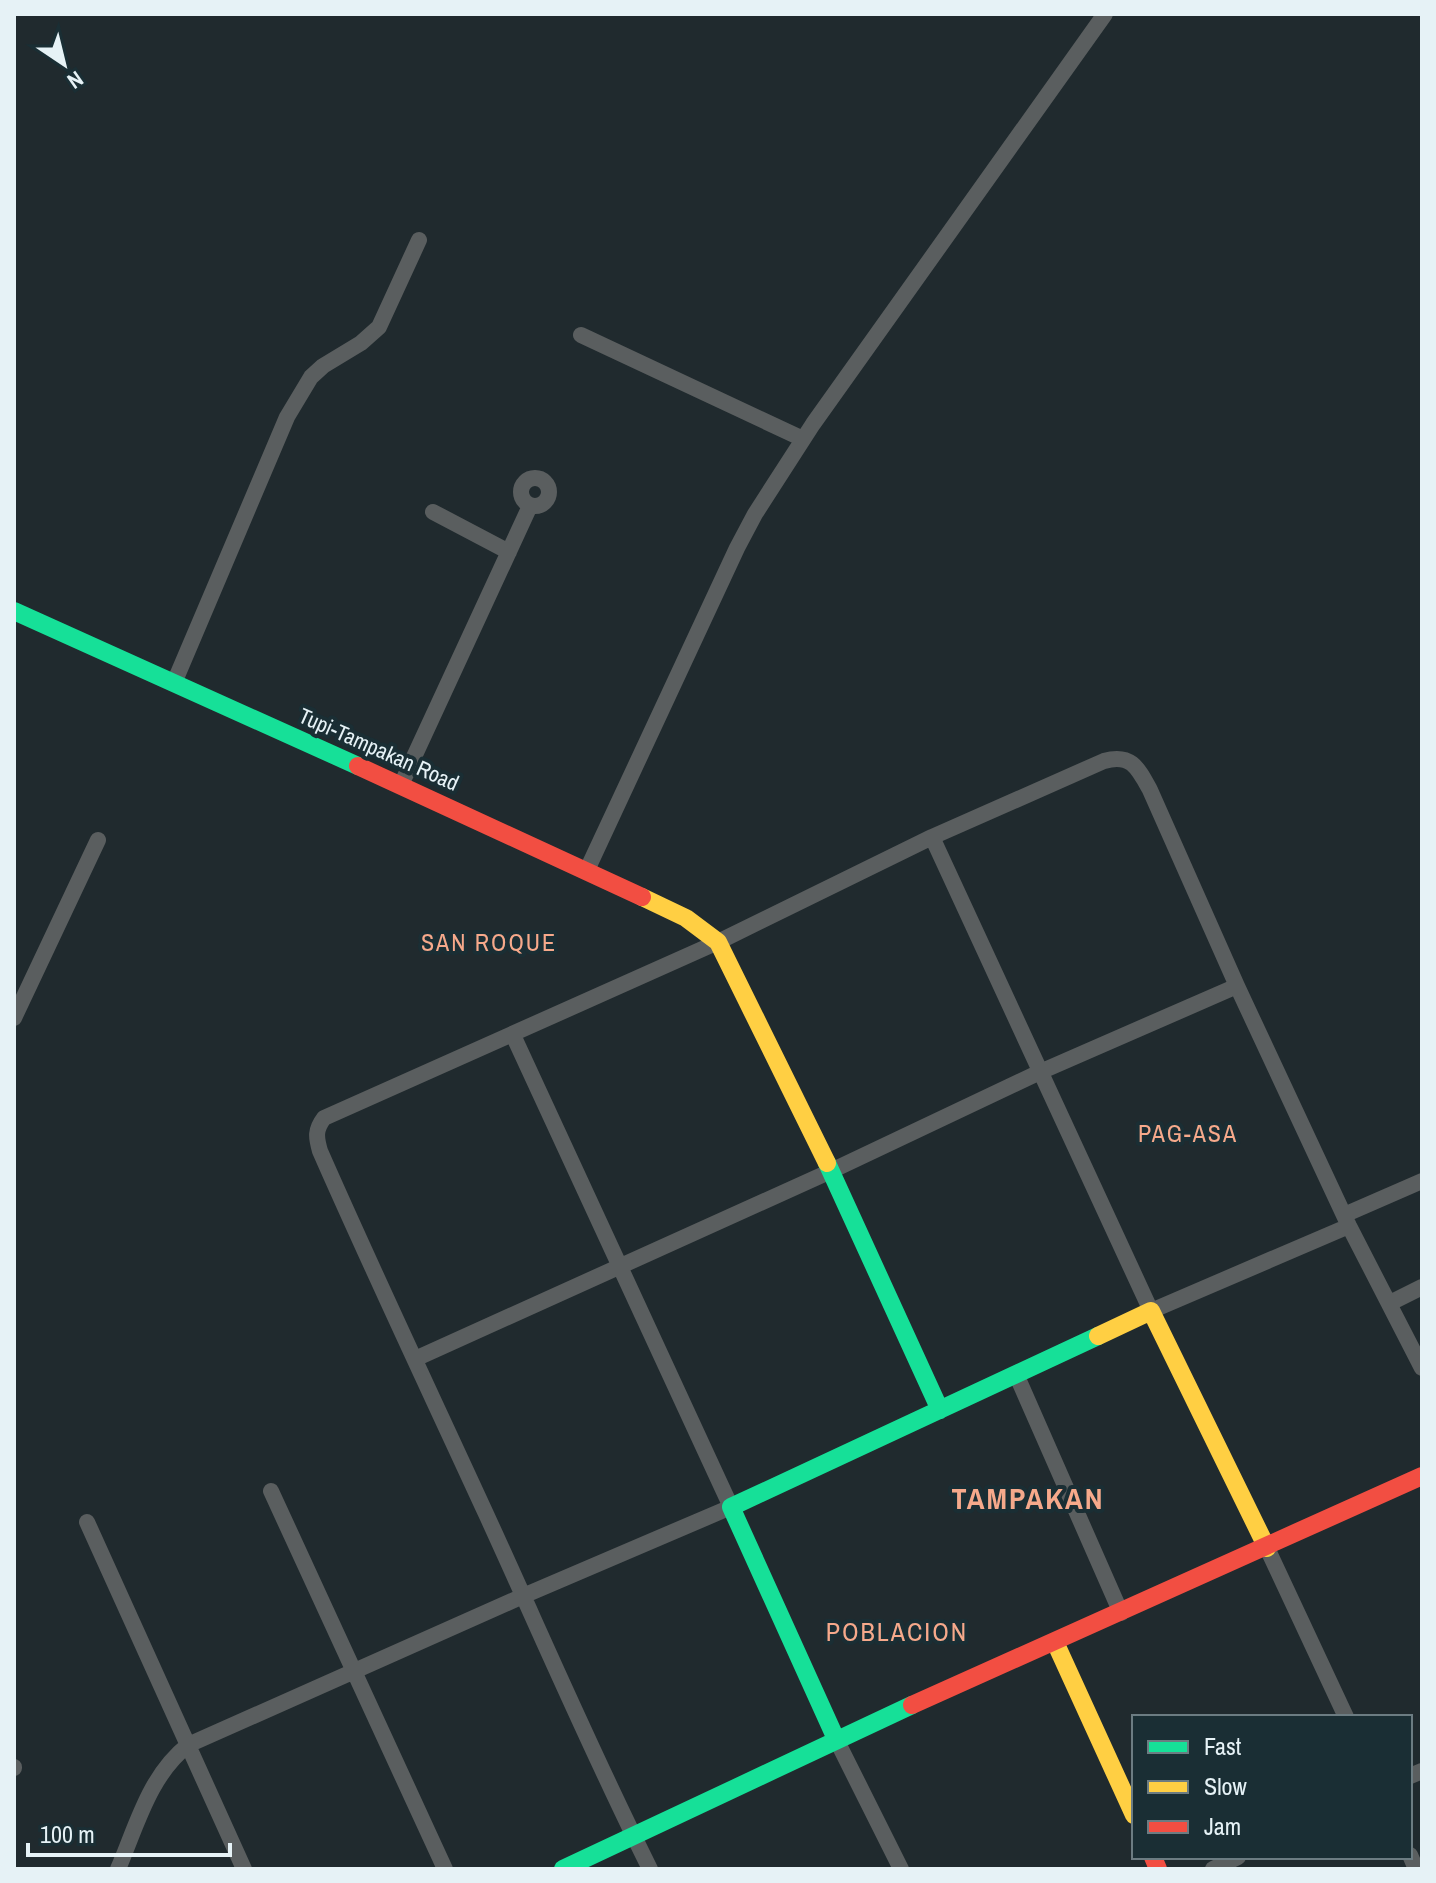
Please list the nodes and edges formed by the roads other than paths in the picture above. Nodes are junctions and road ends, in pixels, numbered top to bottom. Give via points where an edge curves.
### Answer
1 (1105, 14) edge
2 (419, 240) dead end
3 (581, 335) dead end
4 (803, 439) junction
5 (530, 506) dead end
6 (433, 512) dead end
7 (509, 552) junction
8 (14, 611) edge
9 (174, 683) junction
10 (401, 785) junction
11 (932, 837) junction
12 (98, 840) dead end
13 (587, 870) junction
14 (718, 942) junction
15 (1237, 986) junction
16 (14, 1018) edge
17 (513, 1035) junction
18 (1040, 1072) junction
19 (831, 1171) junction
20 (1422, 1181) edge
21 (1346, 1221) junction
22 (619, 1265) junction
23 (1422, 1287) edge
24 (1390, 1303) junction
25 (1151, 1311) junction
26 (415, 1359) junction
27 (1422, 1368) edge
28 (1016, 1374) junction
29 (940, 1410) junction
30 (1422, 1476) edge
31 (271, 1491) dead end
32 (731, 1507) junction
33 (87, 1522) dead end
34 (1267, 1548) junction
35 (523, 1596) junction
36 (1121, 1613) junction
37 (1055, 1642) junction
38 (353, 1671) junction
39 (1345, 1715) edge
40 (836, 1739) junction
41 (188, 1745) junction
42 (1132, 1811) edge
43 (634, 1836) junction
44 (1234, 1859) edge
45 (118, 1869) edge
46 (244, 1869) edge
47 (445, 1869) edge
48 (563, 1869) edge
49 (650, 1869) edge
50 (901, 1869) edge
51 (1213, 1869) edge

1 - 4 street
2 - 9 street via 379,327 311,377 287,417
3 - 4 street
4 - 13 street via 737,548
5 - 7 street
6 - 7 street
7 - 10 street
8 - 9 main road, Tupi-Tampakan Road
9 - 10 main road, Tupi-Tampakan Road
10 - 13 main road, Tupi-Tampakan Road
11 - 14 street
11 - 15 street via 1104,761 1125,759 1150,790
11 - 18 street
12 - 16 street
13 - 14 main road, Tupi-Tampakan Road via 686,918
14 - 17 street
14 - 19 main road
15 - 18 street
15 - 21 street
17 - 22 street
17 - 26 street via 334,1112 318,1127 320,1151
18 - 19 street
18 - 25 street
19 - 22 street
19 - 29 main road
20 - 21 street
21 - 24 street
21 - 25 street
22 - 26 street
22 - 32 street
23 - 24 street
24 - 27 street
25 - 28 main road
25 - 34 main road
26 - 35 street
28 - 29 main road
28 - 36 street
29 - 32 main road
30 - 34 main road
31 - 38 street
32 - 35 street
32 - 40 main road
33 - 41 street
34 - 36 main road
34 - 39 street
35 - 38 street
35 - 43 street
36 - 37 main road
37 - 40 main road
37 - 42 main road
38 - 41 street
38 - 47 street
40 - 43 main road
40 - 50 street
41 - 45 street via 152,1787
41 - 46 street
43 - 48 main road
43 - 49 street
44 - 51 street

